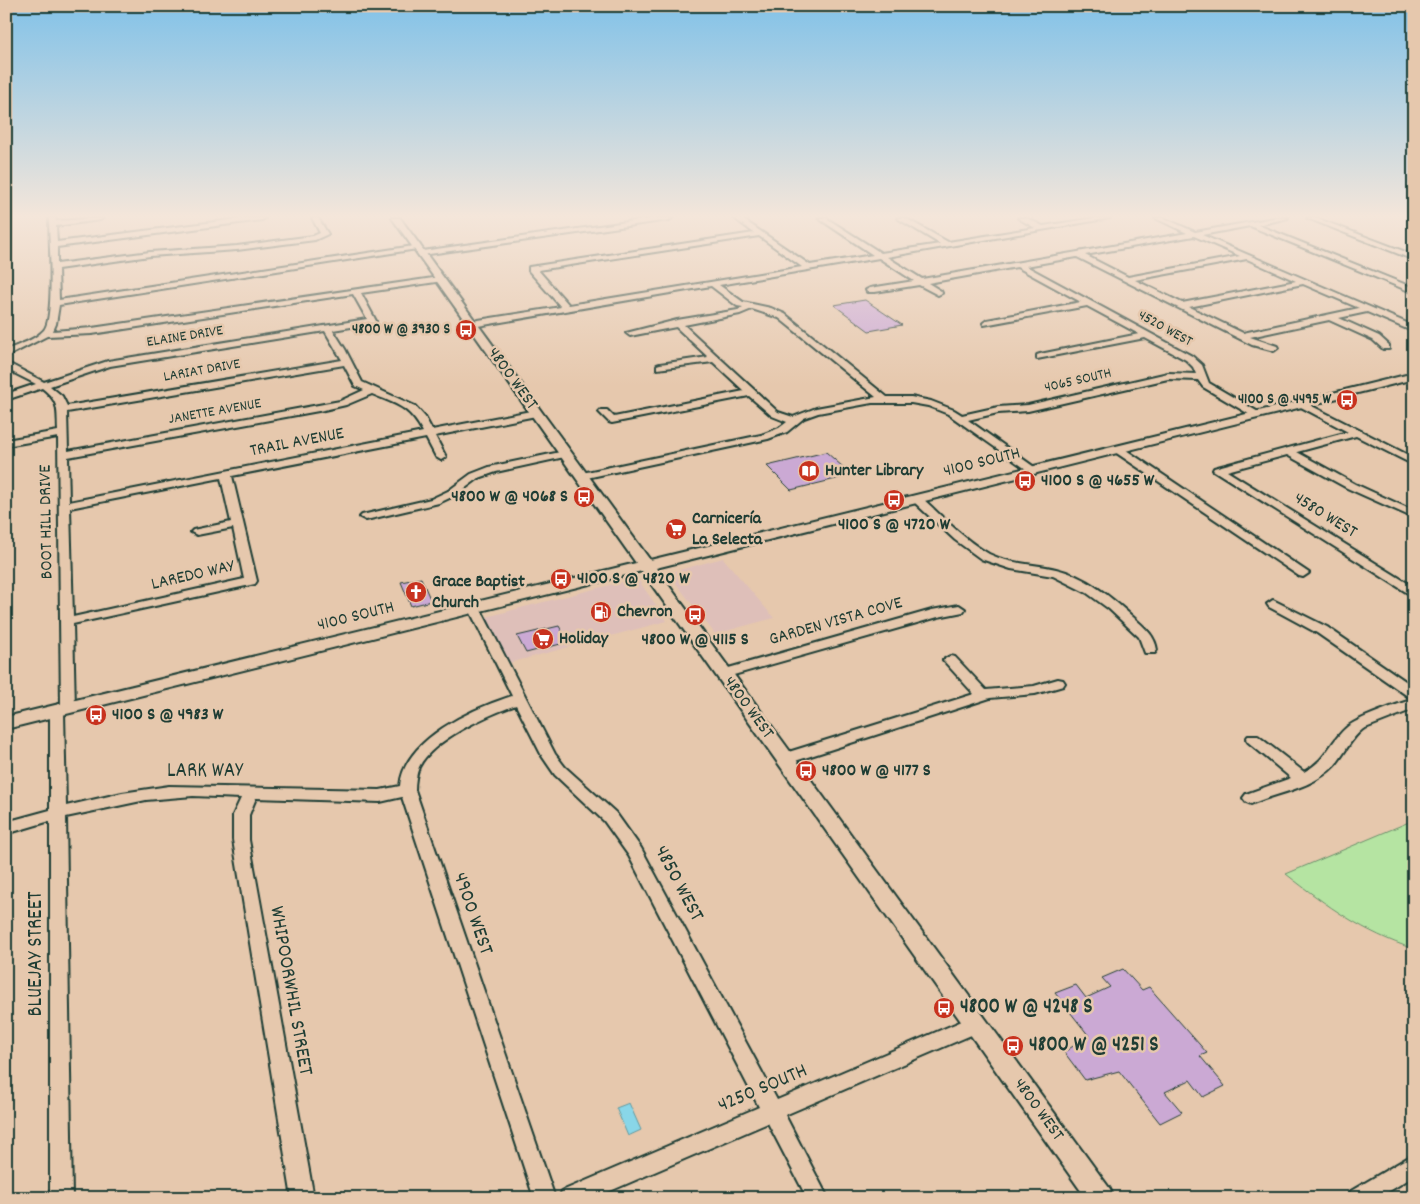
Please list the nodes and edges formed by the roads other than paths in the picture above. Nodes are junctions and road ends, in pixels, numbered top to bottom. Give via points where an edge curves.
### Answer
1 (54, 274) edge
2 (251, 274) edge
3 (437, 274) edge
4 (537, 274) edge
5 (772, 274) edge
6 (910, 274) edge
7 (967, 274) edge
8 (1036, 274) edge
9 (1118, 274) edge
10 (1154, 274) edge
11 (1287, 274) edge
12 (1373, 274) edge
13 (440, 279) junction
14 (1128, 279) junction
15 (923, 282) junction
16 (1305, 282) junction
17 (713, 284) junction
18 (870, 290) dead end
19 (1414, 291) edge
20 (356, 292) junction
21 (938, 293) dead end
22 (55, 303) junction
23 (1089, 303) junction
24 (751, 306) junction
25 (1182, 306) junction
26 (567, 308) junction
27 (1368, 309) junction
28 (1330, 317) junction
29 (677, 323) junction
30 (987, 323) dead end
31 (472, 324) junction
32 (327, 328) junction
33 (1414, 329) edge
34 (630, 333) dead end
35 (45, 334) junction
36 (1146, 334) junction
37 (1243, 336) junction
38 (1386, 347) dead end
39 (1274, 348) dead end
40 (6, 354) edge
41 (1040, 357) dead end
42 (715, 360) junction
43 (347, 362) junction
44 (6, 365) edge
45 (660, 367) dead end
46 (1202, 376) junction
47 (1414, 376) edge
48 (41, 385) junction
49 (371, 391) junction
50 (751, 393) junction
51 (6, 396) edge
52 (884, 398) junction
53 (1302, 404) junction
54 (63, 410) junction
55 (604, 412) dead end
56 (536, 413) junction
57 (1257, 415) junction
58 (962, 418) junction
59 (795, 421) junction
60 (63, 433) junction
61 (1356, 433) junction
62 (430, 435) junction
63 (6, 443) edge
64 (1119, 450) junction
65 (1288, 451) junction
66 (64, 454) junction
67 (566, 454) junction
68 (442, 457) dead end
69 (1414, 462) edge
70 (1033, 471) junction
71 (226, 475) junction
72 (582, 476) junction
73 (918, 500) junction
74 (65, 506) junction
75 (1414, 515) edge
76 (366, 517) dead end
77 (237, 524) junction
78 (197, 532) dead end
79 (646, 567) junction
80 (1303, 573) dead end
81 (1414, 593) edge
82 (1274, 604) dead end
83 (960, 608) dead end
84 (475, 609) junction
85 (66, 622) junction
86 (1150, 650) dead end
87 (950, 660) dead end
88 (723, 674) junction
89 (1058, 683) dead end
90 (1414, 694) edge
91 (983, 695) junction
92 (519, 699) junction
93 (1414, 704) edge
94 (63, 710) junction
95 (6, 723) edge
96 (1253, 739) dead end
97 (784, 759) junction
98 (1302, 779) junction
99 (407, 790) junction
100 (250, 793) junction
101 (1252, 798) dead end
102 (58, 813) junction
103 (6, 828) edge
104 (976, 1024) junction
105 (773, 1111) junction
106 (1414, 1164) edge
107 (1360, 1197) edge
108 (61, 1198) edge
109 (303, 1198) edge
110 (545, 1198) edge
111 (570, 1198) edge
112 (818, 1198) edge
113 (1101, 1198) edge

1 - 22 street
2 - 22 street
3 - 13 main road, 4800 WEST
4 - 26 street
5 - 17 street
6 - 15 street
7 - 15 street
8 - 23 street, 4520 WEST
9 - 14 street
10 - 14 street
11 - 16 street
12 - 19 street
13 - 20 street
13 - 31 main road, 4800 WEST
14 - 25 street
15 - 18 street
15 - 21 street
16 - 25 street
16 - 27 street
17 - 24 street via 736,302
17 - 26 street
20 - 32 street, ELAINE DRIVE via 372,321
20 - 35 street via 85,332
22 - 35 street via 52,324
23 - 30 street
23 - 36 street, 4520 WEST
24 - 29 street via 737,313
24 - 52 street via 782,316
25 - 37 street
26 - 31 street
27 - 28 street
27 - 33 street
28 - 37 street
28 - 38 street via 1376,338
29 - 34 street
29 - 42 street
31 - 56 main road, 4800 WEST
32 - 43 street
32 - 48 street, ELAINE DRIVE via 108,364
35 - 40 street
36 - 41 street
36 - 46 street, 4520 WEST via 1193,361
37 - 39 street
42 - 45 street
42 - 50 street
43 - 49 street via 357,383
43 - 54 street, LARIAT DRIVE
44 - 48 street
46 - 57 street, 4520 WEST via 1209,388
46 - 58 street, 4065 SOUTH via 1168,376 1025,408
47 - 53 main road, 4100 SOUTH
48 - 51 street, ELAINE DRIVE
48 - 54 street via 58,397
49 - 62 street via 412,408
49 - 66 street, JANETTE AVENUE via 324,407
50 - 55 street via 612,420
50 - 59 street via 775,414
52 - 58 street via 923,402
52 - 59 street via 816,411
53 - 57 main road, 4100 SOUTH
53 - 61 street
54 - 60 street, BOOT HILL DRIVE
56 - 62 street, TRAIL AVENUE
56 - 67 main road, 4800 WEST
57 - 64 main road, 4100 SOUTH
58 - 70 street
59 - 72 street via 764,437
60 - 63 street
60 - 66 street, BOOT HILL DRIVE
61 - 65 street
61 - 69 street
62 - 68 street
62 - 71 street, TRAIL AVENUE
64 - 70 main road, 4100 SOUTH
64 - 80 street
65 - 75 street via 1345,484
65 - 81 street, 4580 WEST via 1218,470
66 - 74 street, BOOT HILL DRIVE
67 - 72 main road, 4800 WEST
67 - 76 street via 493,469 475,476 435,501
70 - 73 main road, 4100 SOUTH
71 - 74 street, TRAIL AVENUE
71 - 77 street, LAREDO WAY
72 - 79 main road, 4800 WEST
73 - 79 main road, 4100 SOUTH
73 - 86 street via 973,549 986,556 1010,565 1058,574 1086,586 1144,634
74 - 85 street, BOOT HILL DRIVE
77 - 78 street
77 - 85 street, LAREDO WAY via 251,581
79 - 84 main road, 4100 SOUTH
79 - 88 main road, 4800 WEST
82 - 90 street via 1322,630
83 - 88 street, GARDEN VISTA COVE
84 - 92 street, 4850 WEST
84 - 94 main road, 4100 SOUTH
85 - 94 street, BOOT HILL DRIVE
87 - 91 street
88 - 97 main road, 4800 WEST
89 - 91 street via 1035,690
91 - 97 street
92 - 99 street via 487,711 429,745 412,766
92 - 105 street, 4850 WEST via 548,756 610,817 630,843
93 - 98 street via 1350,731 1324,767
94 - 95 main road, 4100 SOUTH
94 - 102 street, BLUEJAY STREET
96 - 98 street
97 - 104 main road, 4800 WEST
98 - 101 street
99 - 100 street, LARK WAY via 380,796
99 - 110 street, 4900 WEST
100 - 102 street, LARK WAY via 154,793
100 - 109 street, WHIPOORWHIL STREET via 241,815 240,831
102 - 103 street, LARK WAY
102 - 108 street, BLUEJAY STREET
104 - 105 street, 4250 SOUTH
104 - 113 main road, 4800 WEST
105 - 111 street, 4250 SOUTH
105 - 112 street, 4850 WEST
106 - 107 street

